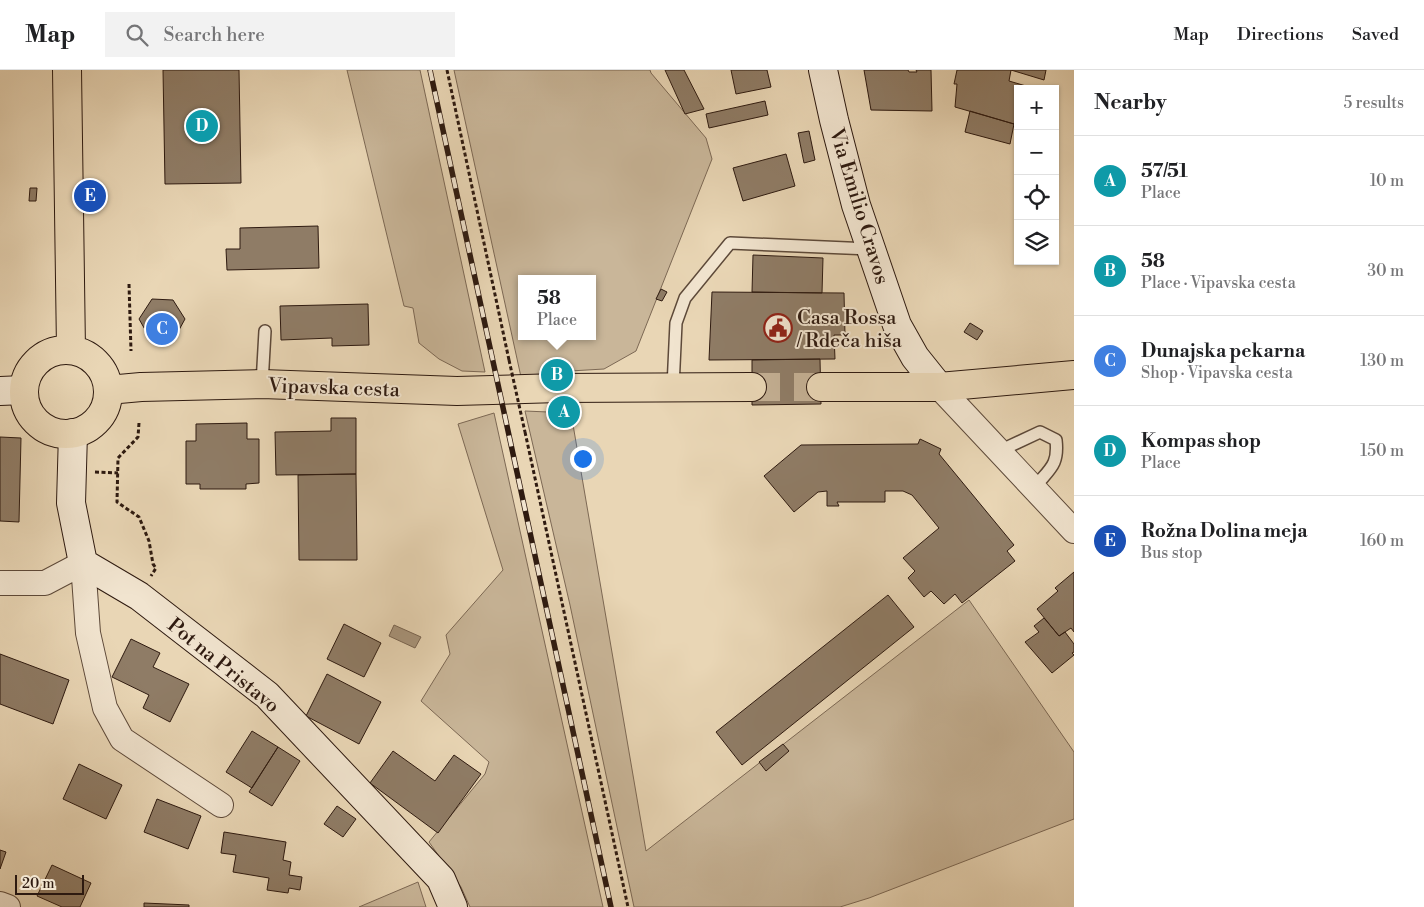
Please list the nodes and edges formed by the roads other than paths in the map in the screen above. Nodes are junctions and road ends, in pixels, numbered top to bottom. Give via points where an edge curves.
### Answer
1 (66, 70) edge
2 (823, 70) edge
3 (870, 249) junction
4 (265, 331) dead end
5 (71, 350) junction
6 (1074, 374) edge
7 (262, 384) junction
8 (673, 387) junction
9 (752, 387) tunnel mouth
10 (821, 387) tunnel mouth
11 (939, 387) junction
12 (108, 390) junction
13 (12, 391) edge
14 (74, 433) junction
15 (1002, 454) junction
16 (1034, 488) junction
17 (1074, 531) edge
18 (83, 563) junction
19 (0, 583) edge
20 (221, 805) dead end
21 (0, 904) edge
22 (8, 907) edge
23 (453, 907) edge

1 - 5 main road
2 - 3 street, Via Emilio Cravos
3 - 8 lane via 730,242 685,298 676,323
3 - 11 street, Via Emilio Cravos via 897,325 915,357
4 - 7 lane
5 - 12 main road via 93,359 106,378
5 - 13 main road via 45,356
6 - 11 main road
7 - 8 main road, Vipavska cesta via 457,391
7 - 12 main road, Vipavska cesta
8 - 9 main road, Vipavska cesta
10 - 11 main road
11 - 15 street
12 - 14 main road via 107,402 95,422
13 - 14 main road via 26,402 39,423 55,432
14 - 18 street via 71,503
15 - 16 street
15 - 16 lane via 1010,446 1040,432 1056,440 1056,462
16 - 17 street
18 - 19 street via 45,583
18 - 20 street via 88,633 105,708 122,740
18 - 23 street, Pot na Pristavo via 139,596 267,695 441,879
21 - 22 street

